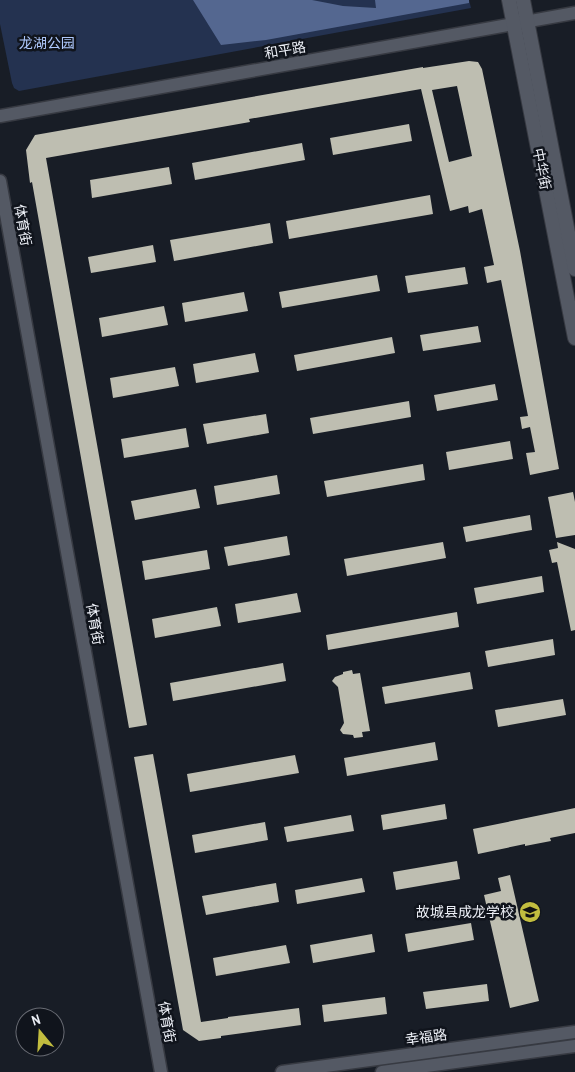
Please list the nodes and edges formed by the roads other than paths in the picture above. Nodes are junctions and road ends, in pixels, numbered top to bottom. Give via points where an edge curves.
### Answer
1 (509, 0) edge
2 (523, 0) edge
3 (575, 13) edge
4 (520, 23) junction
5 (0, 116) edge
6 (0, 181) edge
7 (575, 269) edge
8 (575, 338) edge
9 (575, 1032) edge
10 (575, 1046) edge
11 (161, 1072) edge
12 (282, 1072) edge
13 (382, 1072) edge

1 - 4 main road, 中华街
2 - 4 main road, 中华街
3 - 4 street, 和平路
4 - 5 street, 和平路
4 - 7 main road, 中华街
4 - 8 main road, 中华街
6 - 11 street, 体育街
9 - 12 street, 幸福路
10 - 13 street, 幸福路

